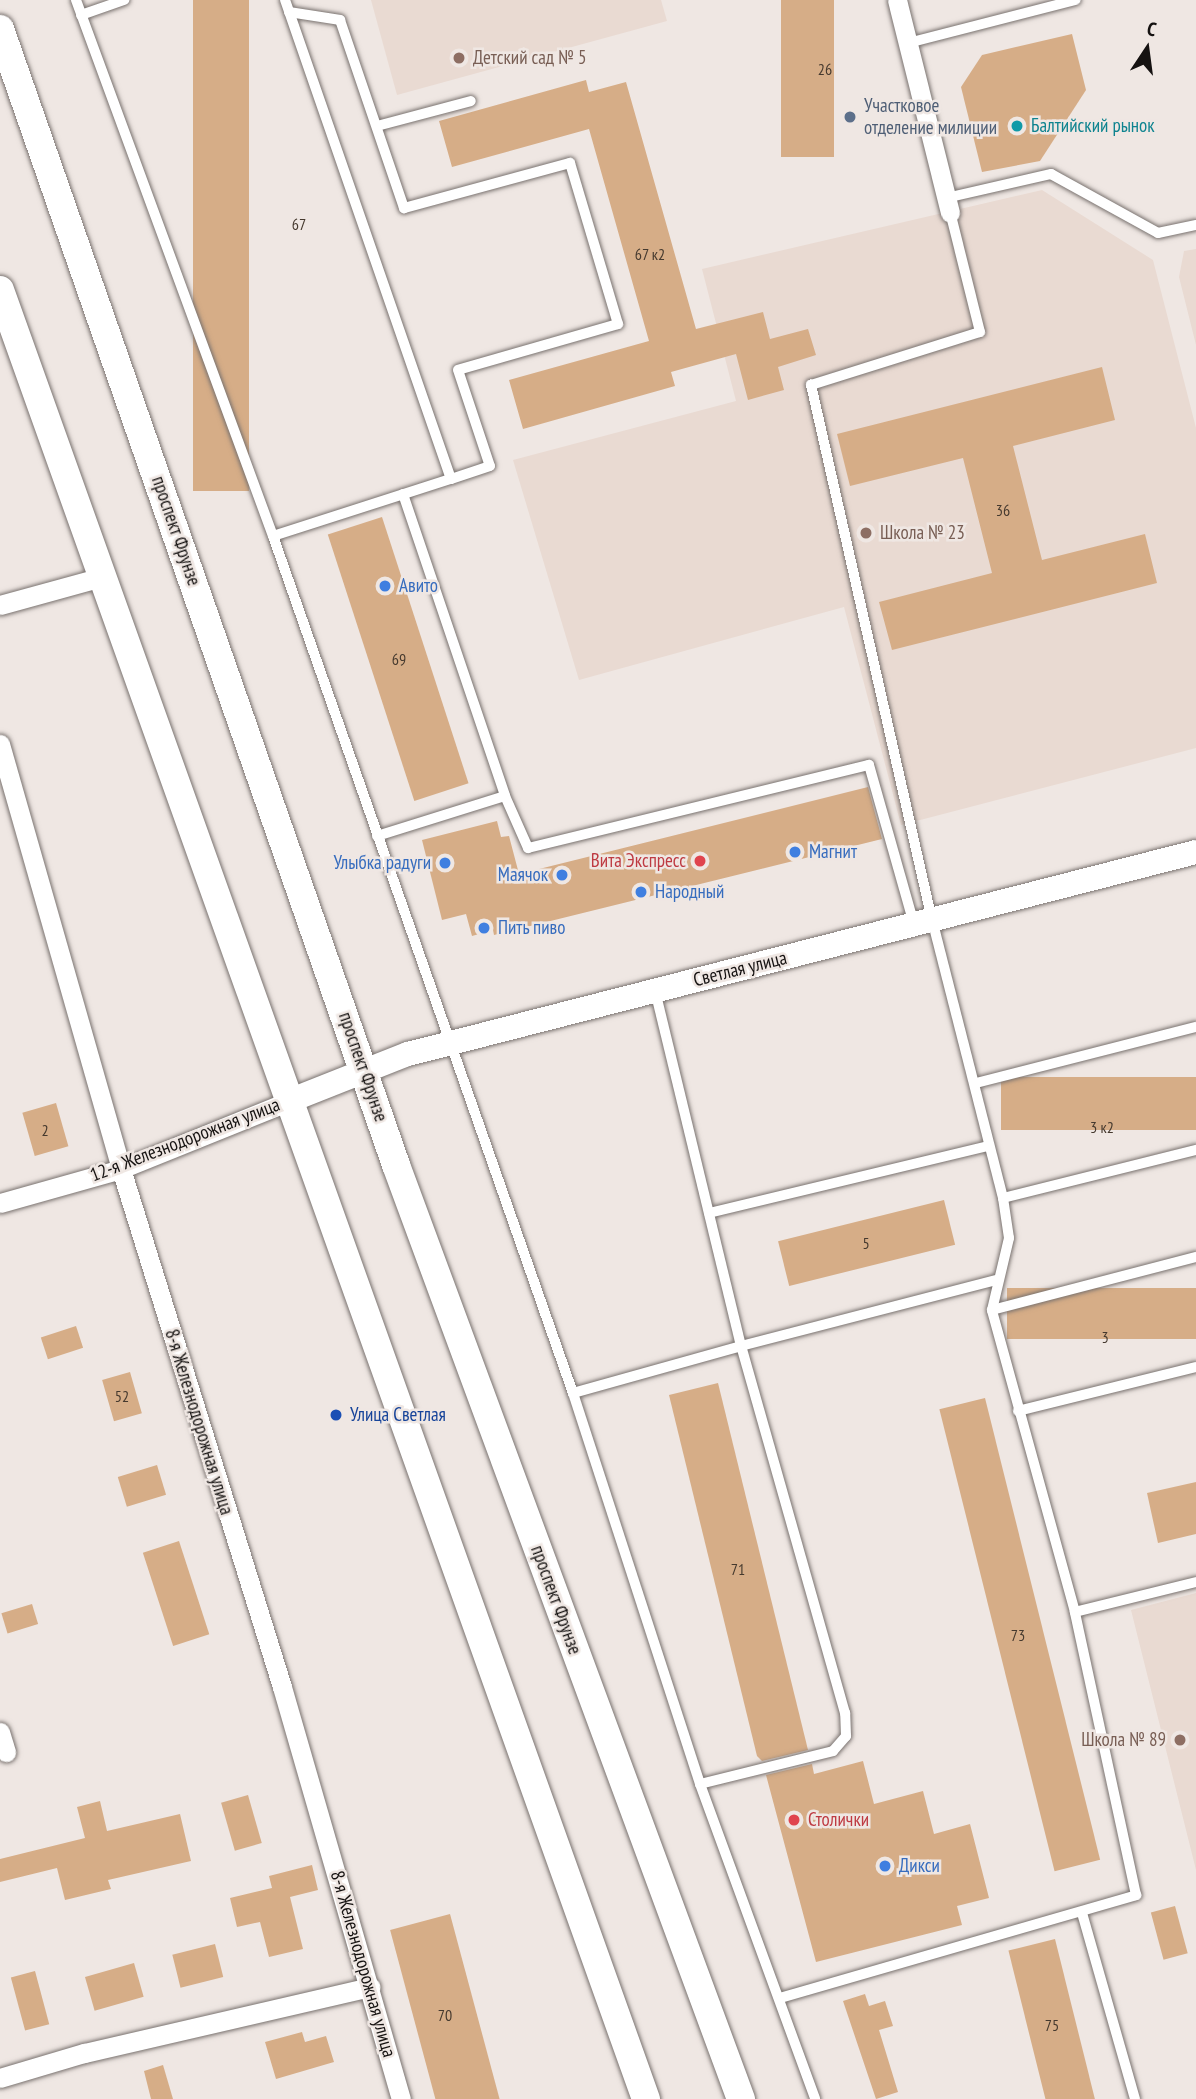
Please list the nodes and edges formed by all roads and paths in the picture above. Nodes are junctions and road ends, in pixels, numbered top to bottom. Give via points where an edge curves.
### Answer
1 (76, 0) edge
2 (124, 0) edge
3 (285, 0) edge
4 (897, 0) edge
5 (1076, 0) edge
6 (289, 12) junction
7 (81, 15) junction
8 (0, 29) edge
9 (908, 43) junction
10 (471, 102) dead end
11 (377, 126) junction
12 (948, 205) junction
13 (1196, 225) edge
14 (0, 290) edge
15 (451, 479) junction
16 (403, 494) junction
17 (273, 536) junction
18 (102, 578) junction
19 (0, 605) edge
20 (0, 744) edge
21 (505, 796) junction
22 (377, 836) junction
23 (1196, 852) edge
24 (923, 922) junction
25 (655, 991) junction
26 (1196, 1027) edge
27 (449, 1043) junction
28 (364, 1071) junction
29 (976, 1083) junction
30 (289, 1101) junction
31 (988, 1146) junction
32 (1196, 1150) edge
33 (121, 1169) junction
34 (1003, 1198) junction
35 (0, 1203) edge
36 (709, 1213) junction
37 (1196, 1257) edge
38 (996, 1280) junction
39 (992, 1310) junction
40 (741, 1346) junction
41 (1196, 1367) edge
42 (573, 1393) junction
43 (1018, 1411) junction
44 (1196, 1582) edge
45 (1075, 1612) junction
46 (0, 1732) edge
47 (6, 1752) dead end
48 (700, 1784) junction
49 (1082, 1913) junction
50 (371, 1987) junction
51 (780, 1998) junction
52 (0, 2078) edge
53 (401, 2099) edge
54 (646, 2099) edge
55 (741, 2099) edge
56 (815, 2099) edge
57 (1135, 2099) edge

1 - 7 lane
2 - 7 lane
3 - 6 lane
4 - 9 street
5 - 9 lane
6 - 11 lane via 340,20
6 - 15 lane
7 - 17 lane
8 - 28 main road, проспект Фрунзе
9 - 12 street
10 - 11 lane
11 - 15 lane via 404,208 570,163 618,324 458,370 490,466
12 - 13 lane via 1051,174 1158,233
12 - 24 lane via 980,332 811,385
14 - 18 main road
15 - 16 lane
16 - 17 lane
16 - 21 lane
17 - 22 lane
18 - 19 street
18 - 30 main road
20 - 33 street, 8-я Железнодорожная улица
21 - 22 lane
21 - 24 lane via 528,848 869,765
22 - 27 lane
23 - 24 street, Светлая улица
24 - 25 street, Светлая улица
24 - 29 lane
25 - 27 street, Светлая улица
25 - 36 lane
26 - 29 lane
27 - 28 street, Светлая улица
27 - 42 lane
28 - 30 street, Светлая улица
28 - 55 main road, проспект Фрунзе
29 - 31 lane
30 - 33 street, 12-я Железнодорожная улица
30 - 54 main road
31 - 34 lane
31 - 36 lane
32 - 34 lane
33 - 35 street, 12-я Железнодорожная улица
33 - 50 street, 8-я Железнодорожная улица
34 - 38 lane via 1009,1238
36 - 40 lane
37 - 39 lane
38 - 39 lane
38 - 40 lane
39 - 43 lane
40 - 42 lane
40 - 48 lane via 845,1713 846,1736 833,1751
41 - 43 lane
42 - 48 lane
43 - 45 lane
44 - 45 lane
45 - 49 lane via 1136,1895
46 - 47 street
48 - 51 lane
49 - 51 lane
49 - 57 lane
50 - 52 street via 84,2053
50 - 53 street, 8-я Железнодорожная улица
51 - 56 lane

